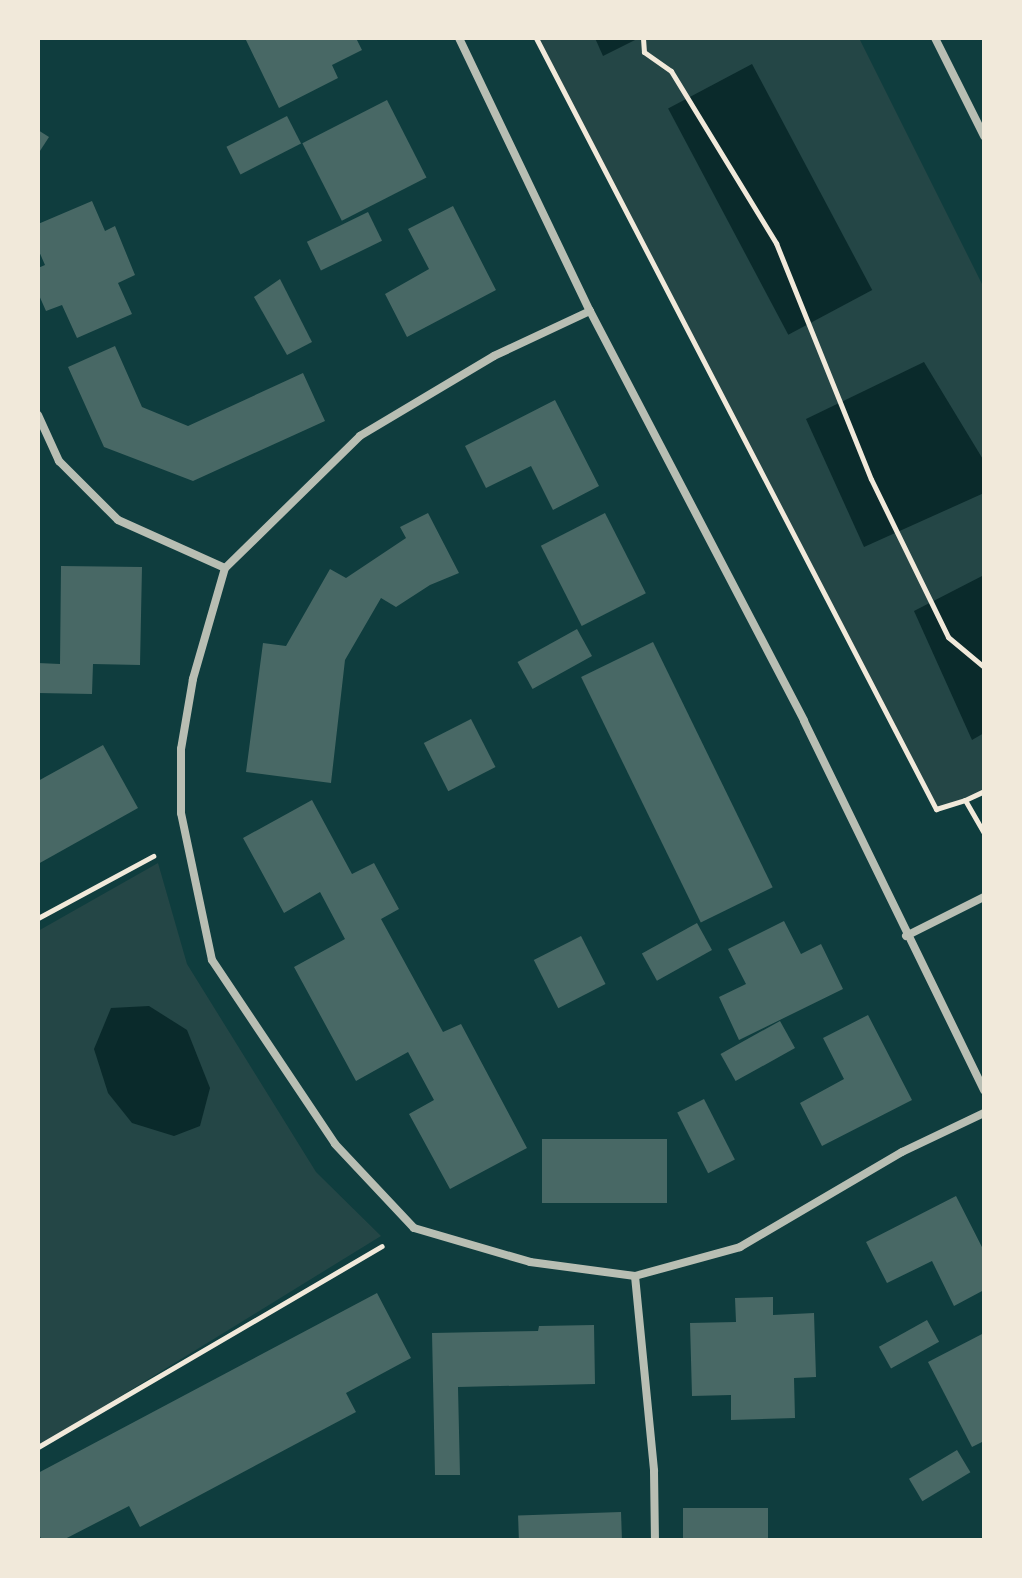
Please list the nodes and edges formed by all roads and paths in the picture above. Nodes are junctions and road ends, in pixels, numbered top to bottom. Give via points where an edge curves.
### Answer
1 (459, 38) edge
2 (536, 38) edge
3 (643, 38) edge
4 (935, 38) edge
5 (984, 136) edge
6 (590, 311) junction
7 (38, 415) edge
8 (225, 568) junction
9 (984, 667) edge
10 (984, 791) edge
11 (965, 800) junction
12 (984, 833) edge
13 (186, 838) junction
14 (984, 897) edge
15 (38, 918) edge
16 (906, 936) junction
17 (984, 1090) edge
18 (984, 1113) edge
19 (414, 1228) junction
20 (635, 1276) junction
21 (38, 1447) edge
22 (655, 1540) edge

1 - 6 street
2 - 11 path via 936,809
3 - 9 path via 644,52 671,71 776,243 885,508 948,637
4 - 5 street
6 - 8 street via 494,356 360,436
6 - 16 street via 811,735
7 - 8 street via 59,461 118,520
8 - 13 street via 193,679 181,749
10 - 11 path
11 - 12 path
13 - 15 path
13 - 19 street via 212,960 335,1144
14 - 16 street
16 - 17 street
18 - 20 street via 902,1152 740,1247
19 - 20 street via 530,1262
19 - 21 path
20 - 22 street via 654,1471

